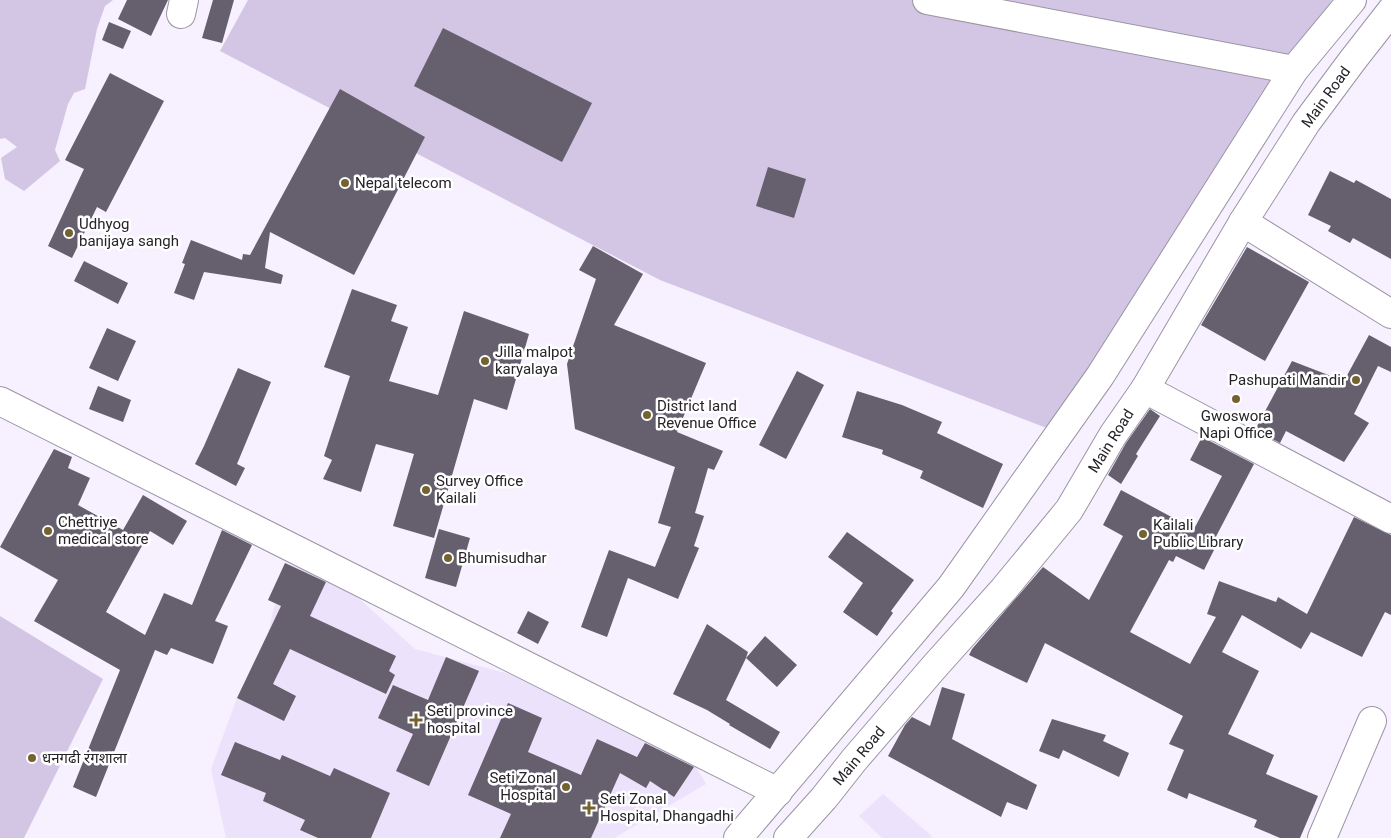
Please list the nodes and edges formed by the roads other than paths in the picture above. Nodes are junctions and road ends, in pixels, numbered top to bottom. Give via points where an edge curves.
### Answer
1 (927, 0) edge
2 (1352, 0) edge
3 (1391, 11) edge
4 (1294, 70) junction
5 (1243, 222) junction
6 (1391, 314) edge
7 (1145, 389) junction
8 (0, 400) edge
9 (1391, 519) edge
10 (1372, 721) dead end
11 (778, 792) junction
12 (738, 838) edge
13 (788, 838) edge
14 (1322, 838) edge

1 - 4 main road
2 - 4 main road
3 - 5 main road, Main Road via 1306,123
4 - 11 main road via 1100,376 957,579
5 - 6 main road
5 - 7 main road, Main Road
7 - 9 main road
7 - 13 main road, Main Road via 1113,435 1069,510
8 - 11 main road
10 - 14 main road
11 - 12 main road

